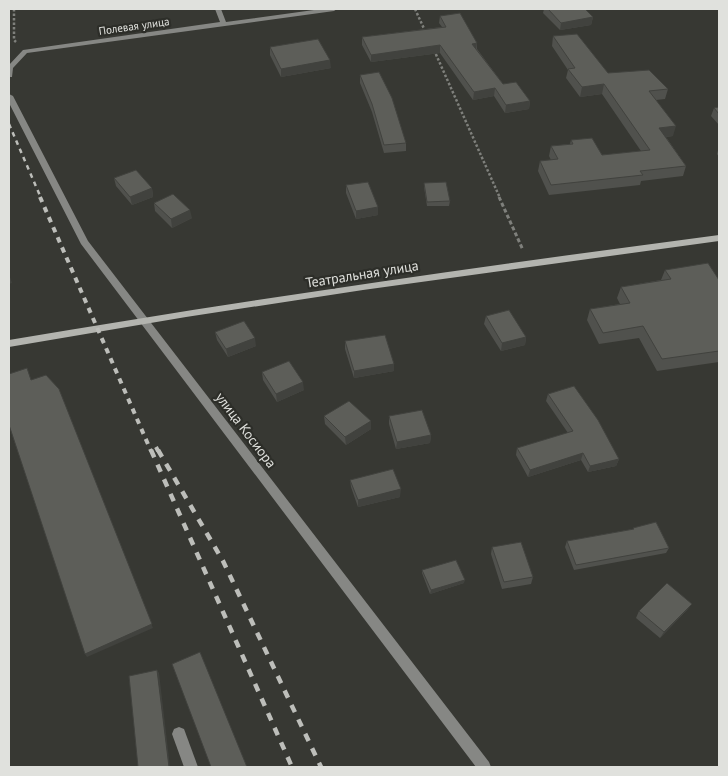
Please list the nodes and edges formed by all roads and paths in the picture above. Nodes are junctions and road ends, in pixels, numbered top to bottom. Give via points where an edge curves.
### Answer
1 (14, 9) edge
2 (218, 9) edge
3 (334, 9) edge
4 (415, 9) edge
5 (224, 24) junction
6 (428, 36) edge
7 (432, 45) edge
8 (25, 51) junction
9 (9, 75) edge
10 (9, 96) edge
11 (719, 238) edge
12 (528, 263) junction
13 (145, 321) junction
14 (9, 344) edge
15 (179, 734) dead end
16 (191, 767) edge
17 (484, 767) edge

1 - 8 path via 14,40
2 - 5 street
3 - 5 street, Полевая улица
4 - 6 path
5 - 8 street, Полевая улица
7 - 12 path
8 - 9 street via 10,68
10 - 13 street, улица Косиора via 84,242
11 - 12 street, Театральная улица
12 - 13 street, Театральная улица
13 - 14 street, Театральная улица
13 - 17 street, улица Косиора
15 - 16 street

